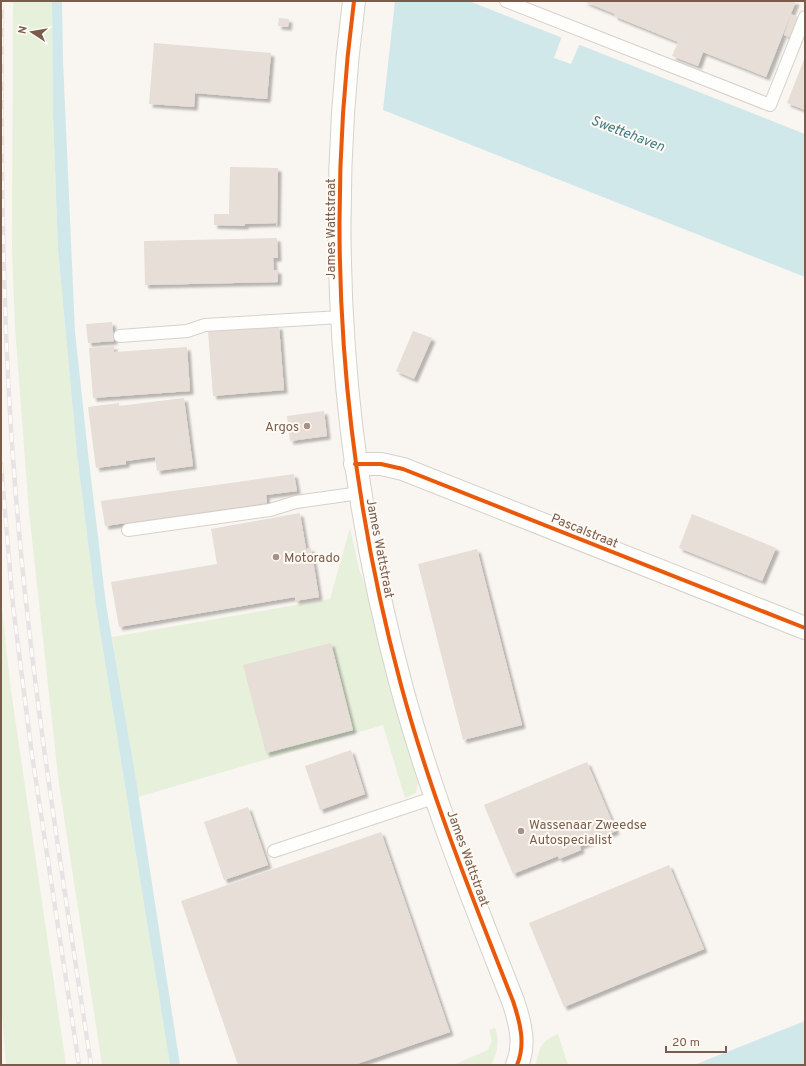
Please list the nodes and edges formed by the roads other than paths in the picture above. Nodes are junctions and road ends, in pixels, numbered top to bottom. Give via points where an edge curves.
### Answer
1 (354, 1) edge
2 (506, 1) edge
3 (805, 17) edge
4 (341, 317) junction
5 (120, 336) dead end
6 (356, 464) junction
7 (360, 493) junction
8 (128, 530) dead end
9 (805, 628) edge
10 (436, 797) junction
11 (274, 850) dead end
12 (519, 1060) edge

1 - 4 street, James Wattstraat via 340,164
2 - 3 lane via 770,105
4 - 5 lane via 205,325 187,331
4 - 6 street, James Wattstraat
6 - 7 street, James Wattstraat
6 - 9 street, Pascalstraat via 381,464 403,469
7 - 8 lane via 296,502 270,510
7 - 10 street, James Wattstraat via 374,570 401,686
10 - 11 lane
10 - 12 street, James Wattstraat via 513,1001 520,1024

